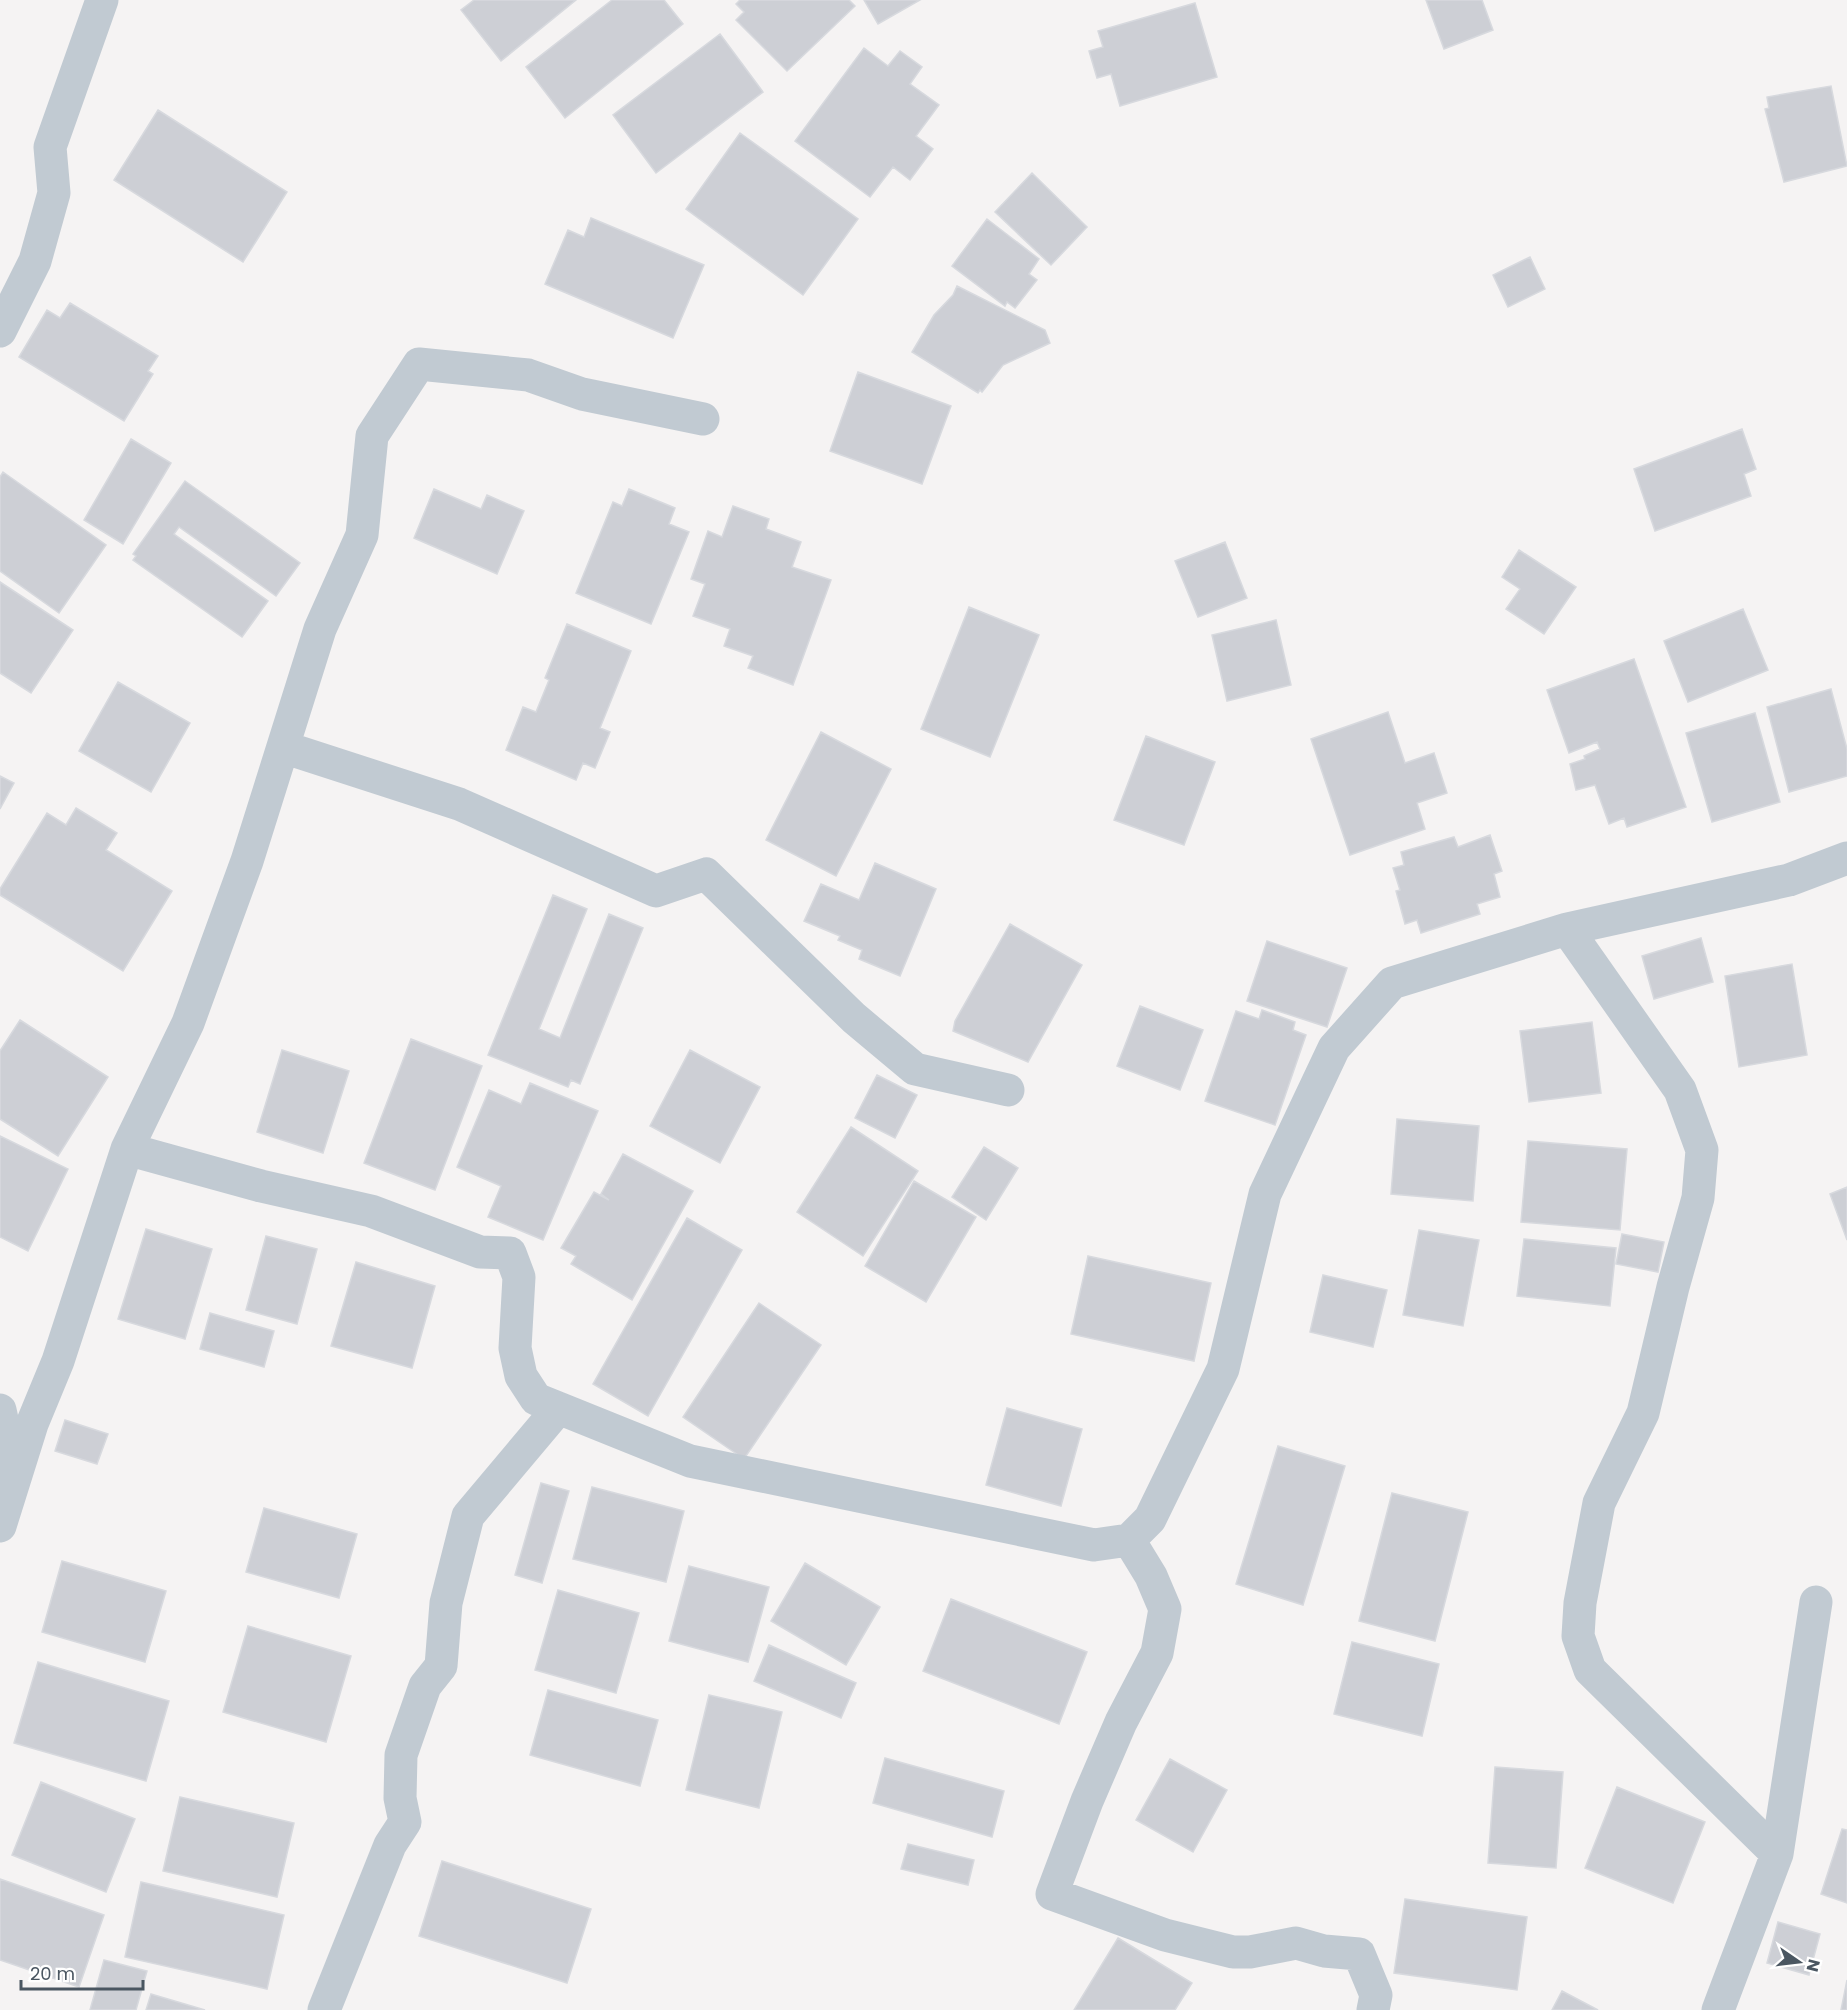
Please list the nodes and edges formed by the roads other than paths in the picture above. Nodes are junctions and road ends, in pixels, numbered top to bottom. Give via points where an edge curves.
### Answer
1 (102, 0) edge
2 (0, 331) edge
3 (703, 419) dead end
4 (283, 747) junction
5 (1847, 858) edge
6 (1567, 929) junction
7 (1008, 1090) dead end
8 (127, 1149) junction
9 (558, 1409) junction
10 (0, 1410) edge
11 (15, 1480) junction
12 (0, 1526) edge
13 (1129, 1540) junction
14 (1816, 1602) dead end
15 (1777, 1854) junction
16 (324, 2010) edge
17 (1373, 2010) edge
18 (1718, 2010) edge

1 - 2 street via 50,147 54,193 34,261
3 - 4 street via 582,394 528,375 419,364 372,436 362,535 320,629
4 - 7 street via 459,804 656,891 706,874 855,1018 915,1069
4 - 8 street via 247,861 188,1023
5 - 6 street via 1789,880
6 - 13 street via 1392,983 1334,1048 1265,1194 1223,1369 1150,1519
6 - 15 street via 1680,1090 1702,1150 1698,1198 1642,1413 1599,1503 1580,1603 1578,1636 1590,1670
8 - 9 street via 371,1211 480,1252 510,1252 519,1277 515,1348 521,1376 536,1400
8 - 11 street
9 - 13 street via 690,1461 1094,1545
9 - 16 street via 468,1516 446,1603 441,1666 424,1686 401,1755 400,1798 405,1822 390,1845
10 - 11 street
11 - 12 street
13 - 17 street via 1165,1609 1157,1653 1117,1731 1052,1894 1165,1935 1233,1952 1296,1943 1324,1951 1359,1954 1376,1995
14 - 15 street
15 - 18 street

